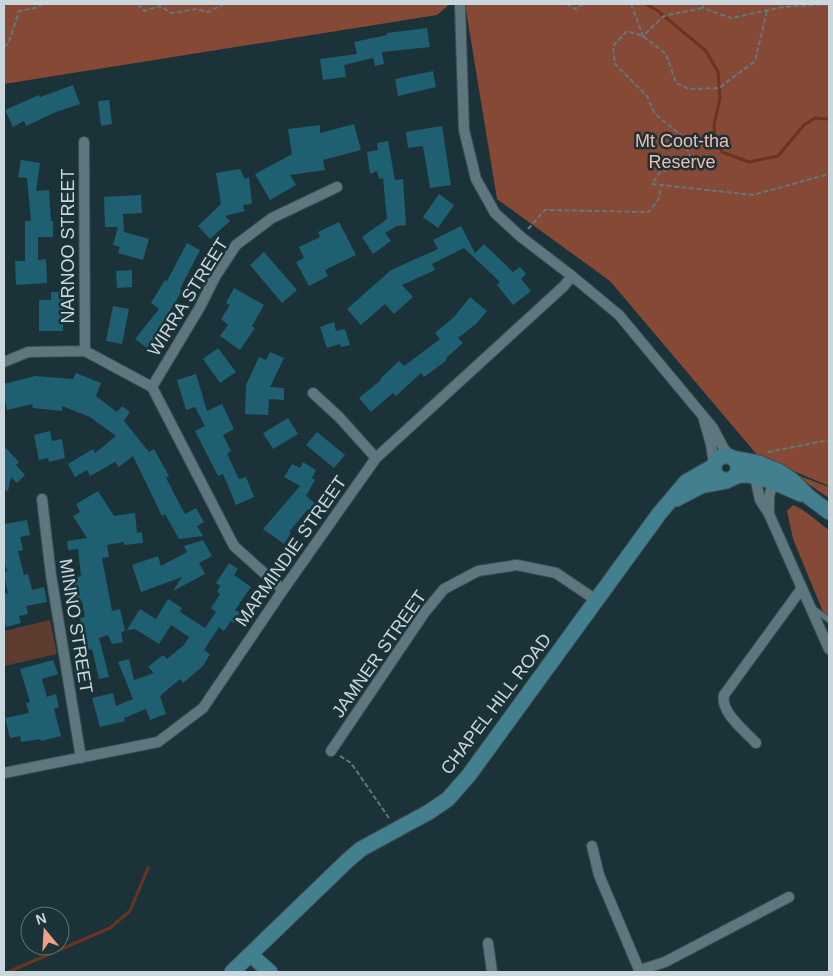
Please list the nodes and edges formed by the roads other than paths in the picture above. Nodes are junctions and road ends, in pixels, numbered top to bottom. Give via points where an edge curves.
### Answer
1 (460, 6) dead end
2 (84, 142) dead end
3 (337, 187) dead end
4 (572, 276) junction
5 (85, 351) junction
6 (4, 362) edge
7 (152, 387) junction
8 (313, 393) dead end
9 (703, 417) junction
10 (376, 458) junction
11 (732, 458) junction
12 (757, 464) junction
13 (714, 465) junction
14 (731, 479) junction
15 (773, 482) junction
16 (809, 497) junction
17 (42, 499) dead end
18 (668, 503) junction
19 (829, 512) edge
20 (769, 514) junction
21 (802, 588) junction
22 (283, 590) junction
23 (596, 600) junction
24 (810, 606) junction
25 (829, 620) edge
26 (829, 650) edge
27 (756, 743) dead end
28 (331, 750) road end
29 (81, 758) junction
30 (4, 774) edge
31 (592, 846) dead end
32 (789, 897) dead end
33 (488, 944) dead end
34 (251, 954) junction
35 (640, 971) edge
36 (232, 972) edge
37 (270, 972) edge
38 (492, 972) edge

1 - 4 street via 464,130 476,179 495,213
2 - 5 street, NARNOO STREET
3 - 7 street, WIRRA STREET via 272,218 236,245
4 - 9 street via 619,315
4 - 10 street, MARMINDIE STREET
5 - 6 street via 28,352
5 - 7 street
7 - 22 street via 234,546
8 - 10 street
9 - 11 street
9 - 13 street
10 - 22 street, MARMINDIE STREET
11 - 12 main road
11 - 13 main road via 723,456
11 - 14 main road via 738,468
12 - 14 main road, CHAPEL HILL ROAD
12 - 15 main road via 770,473
12 - 16 main road via 785,475
12 - 20 street via 761,502
13 - 14 main road via 717,478
13 - 18 main road, CHAPEL HILL ROAD via 686,482
14 - 18 main road, CHAPEL HILL ROAD via 701,486
15 - 16 main road
15 - 20 street
16 - 19 main road
17 - 29 street, MINNO STREET
18 - 23 main road, CHAPEL HILL ROAD
20 - 21 street
21 - 24 street
21 - 27 street via 724,695 725,709
22 - 29 street, MARMINDIE STREET via 203,708 158,742
23 - 28 street, JAMNER STREET via 556,573 518,565 478,571 444,589
23 - 34 main road, CHAPEL HILL ROAD via 470,775 448,799 361,849
24 - 25 lane
24 - 26 street
29 - 30 street, MARMINDIE STREET
31 - 35 street via 599,875
32 - 35 street via 665,962
33 - 38 street
34 - 36 main road, CHAPEL HILL ROAD
34 - 37 main road

